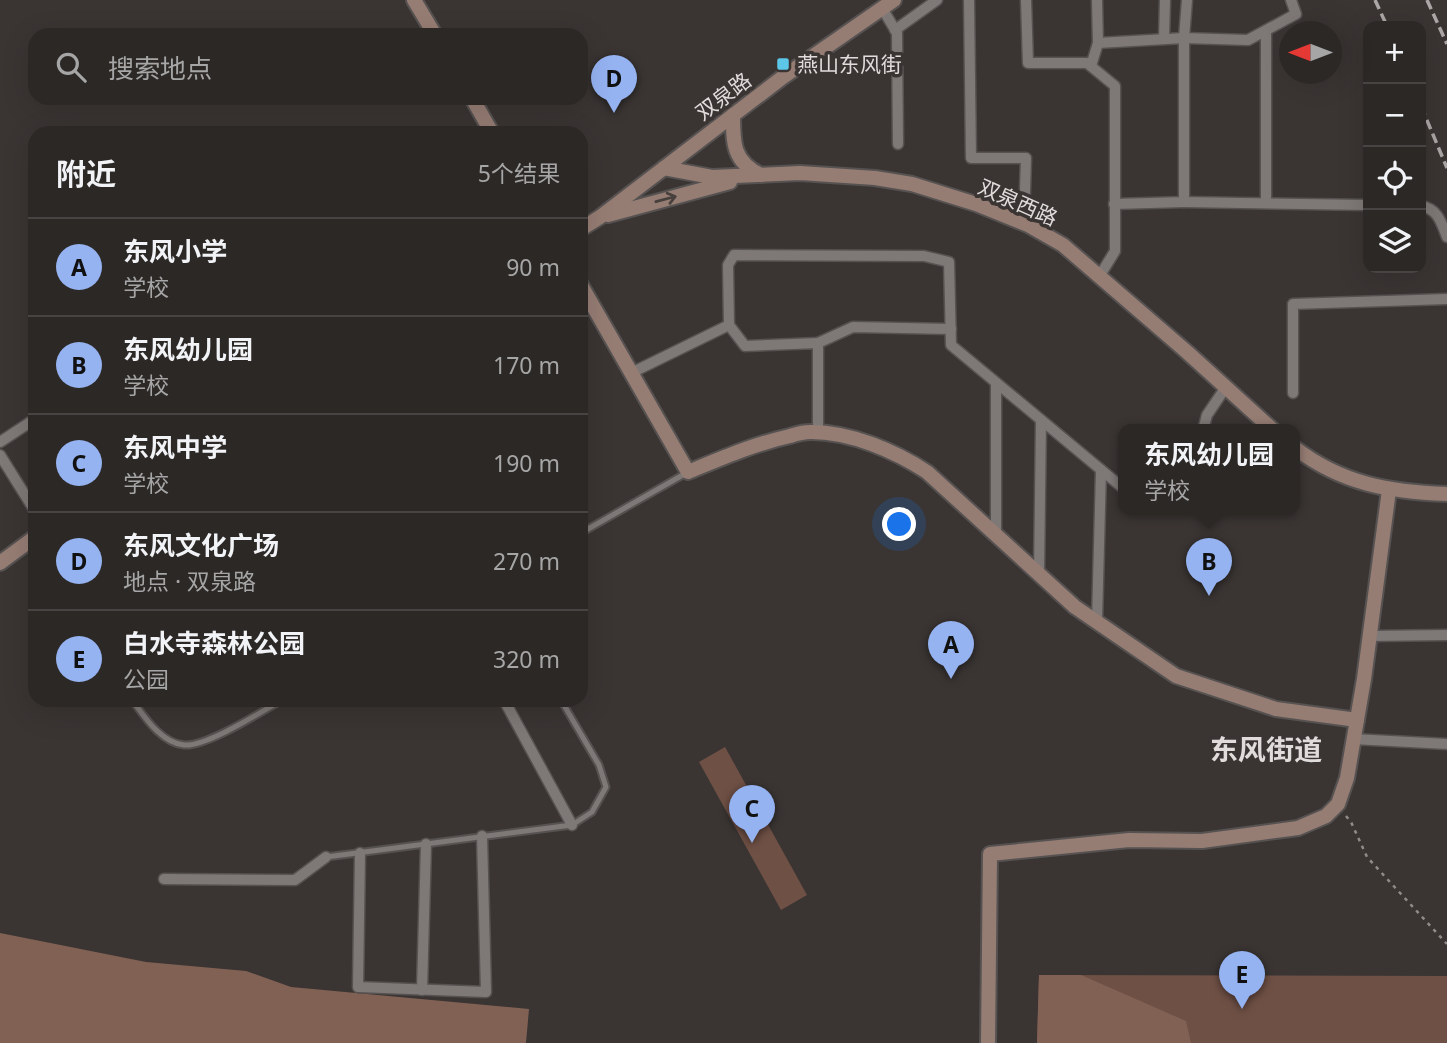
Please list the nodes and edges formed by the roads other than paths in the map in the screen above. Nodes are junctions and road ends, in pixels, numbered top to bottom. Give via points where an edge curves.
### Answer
1 (414, 0) edge
2 (937, 0) edge
3 (969, 0) edge
4 (1026, 0) edge
5 (1097, 0) edge
6 (1165, 0) edge
7 (1187, 0) edge
8 (1291, 0) edge
9 (888, 4) edge
10 (431, 28) edge
11 (895, 30) junction
12 (1266, 31) junction
13 (1184, 38) junction
14 (1164, 39) junction
15 (1098, 43) junction
16 (1091, 66) junction
17 (476, 105) edge
18 (733, 115) junction
19 (488, 126) edge
20 (898, 144) dead end
21 (664, 168) junction
22 (762, 175) junction
23 (1184, 202) junction
24 (1114, 204) junction
25 (1266, 204) junction
26 (1363, 205) edge
27 (1426, 207) edge
28 (600, 217) junction
29 (1024, 223) junction
30 (588, 225) edge
31 (1447, 237) edge
32 (1099, 277) junction
33 (588, 297) edge
34 (1447, 299) edge
35 (729, 325) junction
36 (951, 329) junction
37 (818, 343) junction
38 (631, 373) junction
39 (996, 383) junction
40 (1226, 387) junction
41 (1293, 393) dead end
42 (1041, 420) junction
43 (28, 424) edge
44 (1205, 424) edge
45 (1266, 424) edge
46 (818, 433) junction
47 (0, 442) edge
48 (1300, 452) edge
49 (0, 456) edge
50 (1101, 470) junction
51 (688, 472) junction
52 (1118, 484) edge
53 (1389, 490) junction
54 (1447, 494) edge
55 (28, 500) edge
56 (588, 529) edge
57 (996, 536) junction
58 (28, 543) edge
59 (0, 563) edge
60 (1039, 574) junction
61 (1097, 621) junction
62 (1447, 635) edge
63 (1370, 636) junction
64 (137, 707) edge
65 (269, 707) edge
66 (508, 707) edge
67 (565, 707) edge
68 (1357, 720) junction
69 (1353, 739) junction
70 (1447, 744) edge
71 (572, 825) junction
72 (482, 836) junction
73 (426, 844) junction
74 (360, 853) junction
75 (326, 857) joint
76 (164, 879) dead end
77 (422, 990) junction
78 (988, 1043) edge

1 - 10 street
2 - 11 street
3 - 29 street via 971,158 1026,158
4 - 16 street via 1028,64
5 - 15 street
6 - 14 street
7 - 13 street
8 - 12 street via 1296,15
9 - 11 street
9 - 18 street, 双泉路
11 - 20 street
12 - 13 street via 1248,40
12 - 25 street
13 - 14 street
13 - 23 street
14 - 15 street
15 - 16 street
16 - 24 street via 1115,86
17 - 19 street
18 - 21 street, 双泉路
18 - 22 street via 739,157 747,168
21 - 22 street, 双泉西路 via 712,177
21 - 28 street, 双泉路
28 -> 22 street, 双泉西路
22 - 29 street, 双泉西路 via 839,174 912,184
23 - 24 street
23 - 25 street
24 - 32 street via 1115,251
25 - 26 street
27 - 31 street via 1439,215
28 - 30 street, 双泉路
29 - 32 street, 双泉西路 via 1063,245
32 - 40 street, 双泉西路
33 - 38 street
34 - 41 street via 1293,304
35 - 36 street via 728,265 734,255 924,256 949,262
35 - 37 street via 745,346
35 - 38 street
36 - 37 street via 853,327
36 - 39 street via 951,345
37 - 46 street
38 - 51 street
39 - 42 street
39 - 57 street
40 - 44 street
40 - 45 street, 双泉西路
42 - 50 street
42 - 60 street
43 - 47 street
46 - 51 street via 759,443
46 - 57 street via 906,458 928,472
48 - 53 street via 1345,476
49 - 55 street
50 - 52 street
50 - 61 street
51 - 56 lane
53 - 54 street
53 - 63 street
57 - 60 street
58 - 59 street
60 - 61 street
61 - 68 street via 1177,676 1276,709
62 - 63 street
63 - 68 street
64 - 65 lane via 151,725 183,746 203,742
66 - 71 street
67 - 71 lane via 599,765 606,787 592,812
68 - 69 street
69 - 70 street
69 - 78 street via 1347,778 1336,806 1326,816 1298,828 1202,841 1129,840 990,854
71 - 72 lane
72 - 73 lane
72 - 77 street via 486,992
73 - 74 lane
73 - 77 street
74 - 75 lane
74 - 77 street via 358,987
75 - 76 street via 295,880

